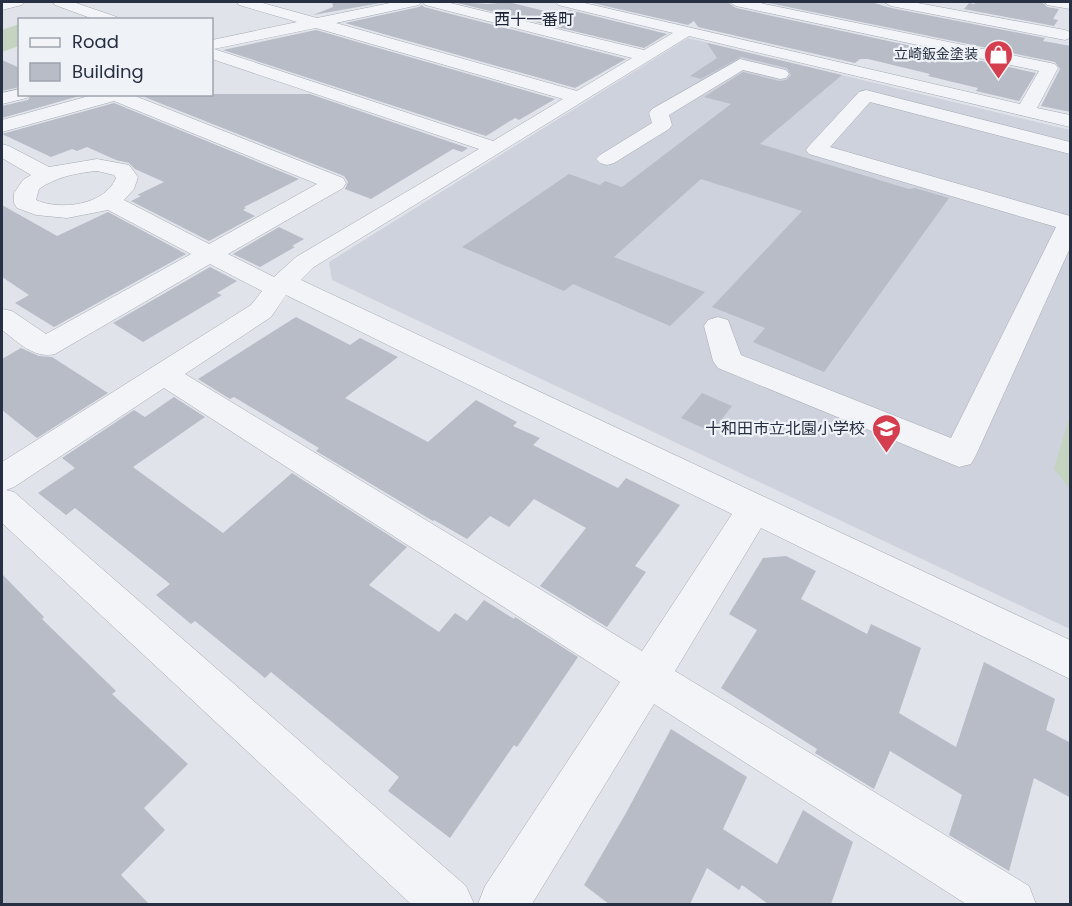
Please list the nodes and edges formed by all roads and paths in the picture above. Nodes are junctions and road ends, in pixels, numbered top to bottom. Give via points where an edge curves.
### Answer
1 (17, 2) edge
2 (60, 2) edge
3 (244, 2) edge
4 (414, 2) edge
5 (430, 2) edge
6 (563, 2) edge
7 (736, 2) edge
8 (891, 2) edge
9 (1053, 2) edge
10 (1071, 5) edge
11 (2, 6) edge
12 (781, 6) edge
13 (281, 13) junction
14 (314, 13) junction
15 (106, 18) edge
16 (1068, 29) edge
17 (213, 30) edge
18 (687, 31) junction
19 (728, 40) junction
20 (213, 45) edge
21 (213, 54) edge
22 (646, 56) junction
23 (1049, 68) junction
24 (18, 78) edge
25 (798, 78) dead end
26 (2, 82) edge
27 (843, 90) dead end
28 (18, 95) edge
29 (112, 96) edge
30 (118, 96) edge
31 (866, 96) junction
32 (579, 98) junction
33 (2, 99) edge
34 (1026, 111) junction
35 (1071, 121) edge
36 (2, 126) edge
37 (495, 148) junction
38 (1071, 148) edge
39 (2, 150) edge
40 (607, 159) dead end
41 (47, 175) junction
42 (107, 200) junction
43 (1071, 223) edge
44 (208, 255) junction
45 (280, 286) junction
46 (2, 317) edge
47 (718, 326) dead end
48 (164, 374) junction
49 (2, 478) edge
50 (2, 501) edge
51 (756, 507) junction
52 (1071, 660) edge
53 (648, 676) junction
54 (448, 904) edge
55 (503, 904) edge
56 (1011, 904) edge

1 - 11 street
2 - 15 street
3 - 13 street
4 - 14 street
5 - 22 street
6 - 18 street
7 - 12 street
8 - 16 street
9 - 10 street
12 - 19 street
12 - 23 street
13 - 14 street
13 - 17 street
14 - 20 street
14 - 32 street
16 - 23 street
18 - 19 street
18 - 22 street
19 - 34 street
21 - 37 street
22 - 32 street
23 - 34 street
24 - 26 street
25 - 40 street via 740,64 659,112 662,125
27 - 31 street
28 - 33 street
29 - 36 street
30 - 44 street via 335,183
31 - 38 street
31 - 43 street via 816,150
32 - 37 street
34 - 35 street
37 - 45 street via 305,262
39 - 41 street
41 - 42 street via 97,165 121,170 127,177 126,184
41 - 42 street via 27,189 24,196 25,203 33,208 59,212
42 - 44 street
43 - 47 street via 959,455 728,361
44 - 45 street
44 - 46 street via 45,347
45 - 48 street via 261,311
45 - 51 street
48 - 49 street
48 - 53 street
50 - 54 street
51 - 52 street
51 - 53 street
53 - 55 street
53 - 56 street

